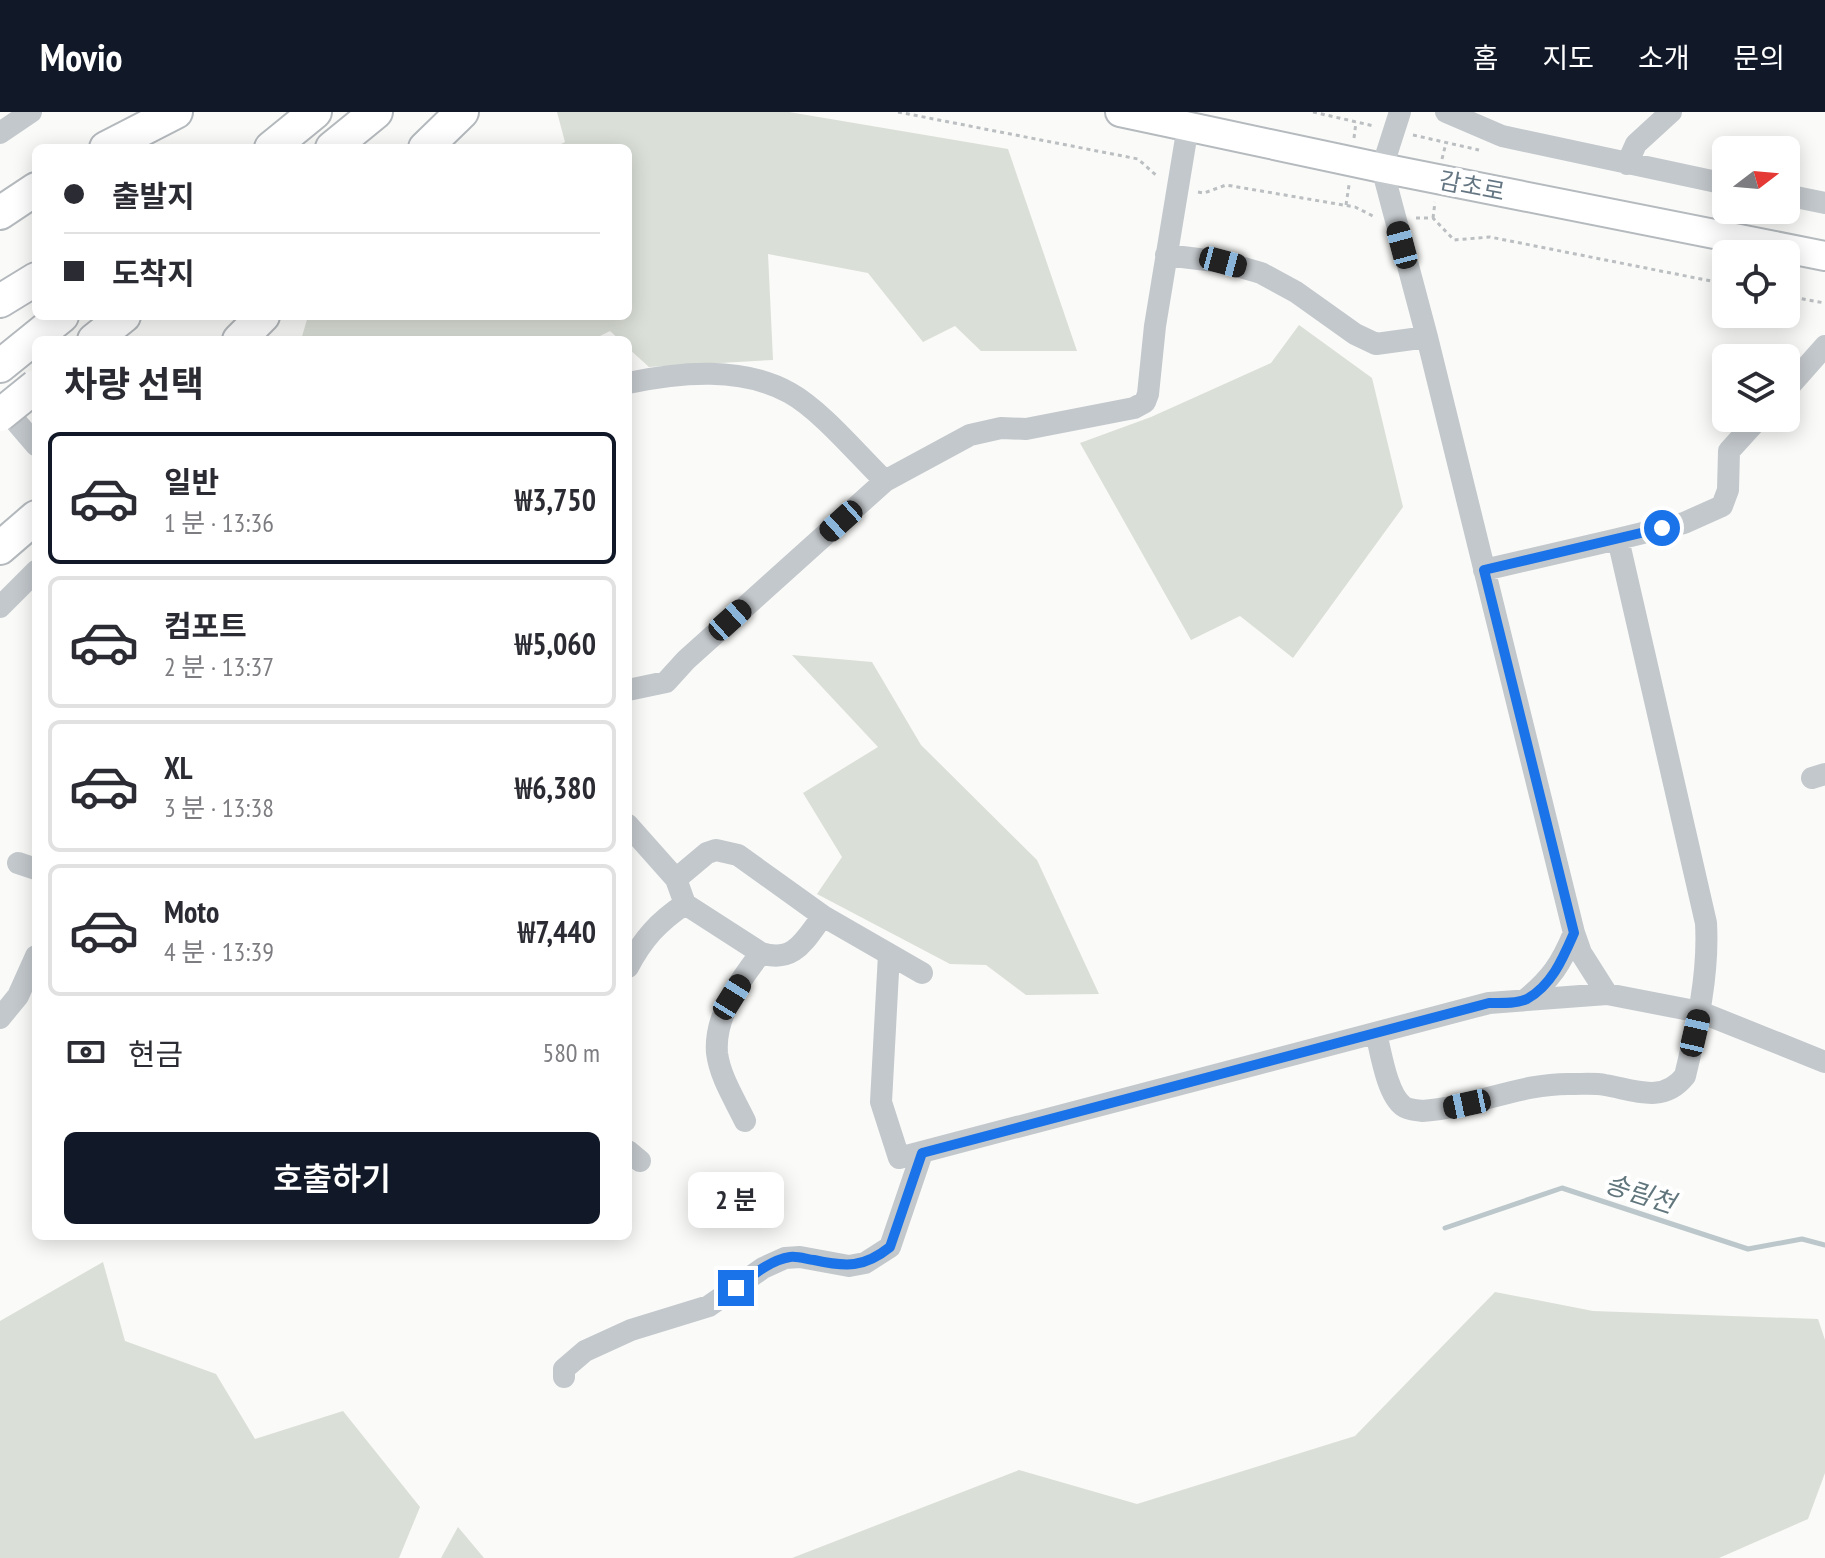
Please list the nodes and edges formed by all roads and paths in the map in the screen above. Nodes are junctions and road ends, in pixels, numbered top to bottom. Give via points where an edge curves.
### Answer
1 (31, 112) edge
2 (176, 112) edge
3 (462, 112) edge
4 (898, 112) edge
5 (1120, 112) edge
6 (1400, 112) edge
7 (1446, 112) edge
8 (1671, 112) edge
9 (311, 115) edge
10 (370, 117) edge
11 (1188, 126) junction
12 (0, 133) edge
13 (114, 144) edge
14 (275, 144) edge
15 (337, 144) edge
16 (429, 144) edge
17 (1627, 164) junction
18 (1382, 168) junction
19 (1712, 181) edge
20 (1178, 186) junction
21 (32, 191) edge
22 (1800, 198) edge
23 (1825, 203) edge
24 (0, 213) edge
25 (1395, 218) junction
26 (1166, 255) junction
27 (1825, 256) edge
28 (32, 281) edge
29 (1712, 281) edge
30 (1800, 299) edge
31 (0, 301) edge
32 (1825, 303) edge
33 (57, 320) edge
34 (119, 320) edge
35 (259, 320) edge
36 (37, 336) edge
37 (99, 336) edge
38 (243, 336) edge
39 (1427, 337) junction
40 (32, 340) edge
41 (1825, 346) edge
42 (0, 366) edge
43 (1800, 374) edge
44 (632, 382) edge
45 (32, 389) edge
46 (0, 403) edge
47 (0, 415) edge
48 (1746, 432) edge
49 (32, 440) edge
50 (885, 481) junction
51 (32, 520) edge
52 (1618, 539) junction
53 (0, 548) edge
54 (1484, 570) junction
55 (32, 575) edge
56 (0, 607) edge
57 (632, 689) edge
58 (632, 830) edge
59 (676, 879) junction
60 (685, 904) junction
61 (823, 916) junction
62 (1574, 933) junction
63 (761, 953) junction
64 (889, 954) junction
65 (632, 960) edge
66 (32, 965) edge
67 (922, 973) dead end
68 (1607, 994) junction
69 (1525, 1000) junction
70 (1700, 1012) junction
71 (0, 1018) edge
72 (1376, 1033) junction
73 (1825, 1062) edge
74 (745, 1121) dead end
75 (922, 1153) junction
76 (564, 1377) dead end

1 - 12 street
2 - 13 highway
3 - 16 highway
4 - 20 path via 1138,159 1164,183
5 - 11 main road, 감초로
6 - 18 street
7 - 17 street via 1502,136
8 - 17 street via 1636,144
9 - 14 highway
10 - 15 highway
11 - 18 main road, 감초로
11 - 20 street
17 - 19 street
18 - 25 street
18 - 27 main road, 감초로
20 - 25 path via 1204,193 1226,185
20 - 26 street
21 - 24 highway
22 - 23 street
25 - 29 path via 1433,218 1454,240 1490,237
25 - 39 street
26 - 39 street via 1261,273 1376,344
26 - 50 street via 1145,402 1026,429 970,435
28 - 31 highway
30 - 32 path
33 - 36 highway
34 - 37 highway
35 - 38 highway
39 - 54 street
40 - 42 highway
41 - 43 street
44 - 50 street via 710,374 750,378 790,393
45 - 47 highway, bridge
46 - 49 street
48 - 52 street via 1729,451 1722,506 1684,523
50 - 57 street via 666,682
51 - 53 highway
52 - 54 street
52 - 70 street via 1706,923
54 - 62 street
55 - 56 street
58 - 59 street
59 - 60 street
59 - 61 street via 707,853 728,851
60 - 63 street
60 - 65 street via 650,931
61 - 63 street via 792,952 774,957
61 - 64 street
62 - 68 street
62 - 69 street via 1548,982
63 - 74 street via 732,997 718,1031 717,1054
64 - 67 street
64 - 75 street via 881,1102 899,1158
66 - 71 street via 18,996
68 - 69 street
68 - 70 street
69 - 72 street via 1489,1003
70 - 72 street via 1685,1076 1664,1092 1645,1095 1602,1084 1559,1083 1422,1111 1404,1108 1395,1096
70 - 73 street
72 - 75 street
75 - 76 street via 890,1247 878,1256 849,1266 800,1257 776,1261 709,1306 631,1330 585,1351 564,1369

